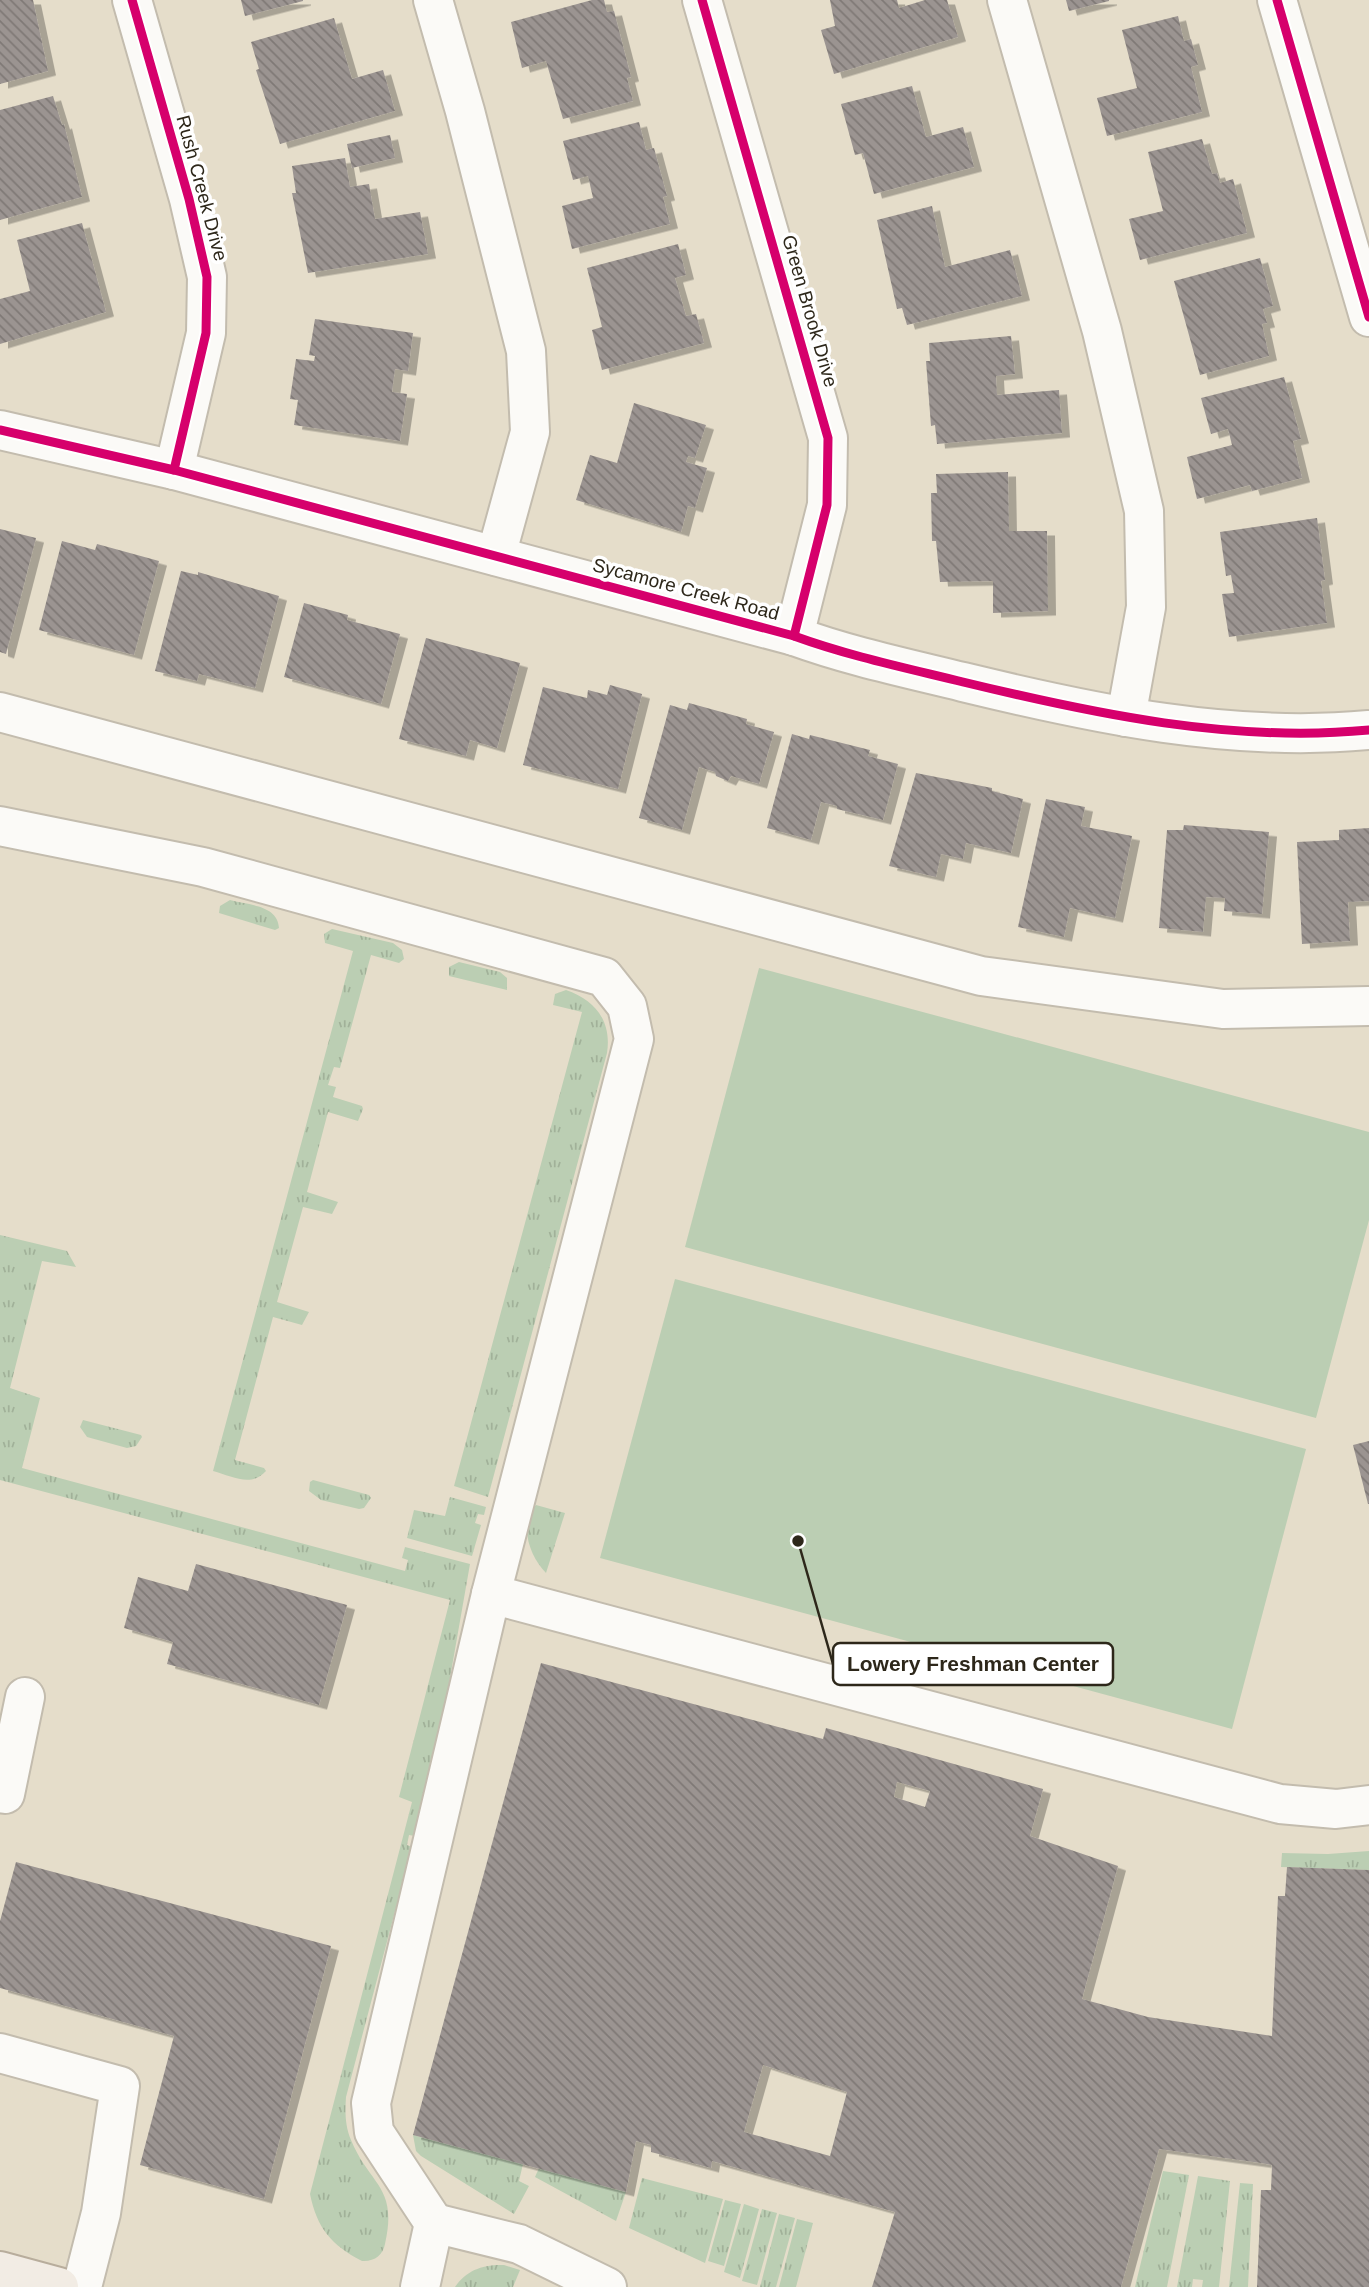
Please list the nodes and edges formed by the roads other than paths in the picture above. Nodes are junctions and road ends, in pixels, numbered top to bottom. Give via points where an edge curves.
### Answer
1 (132, 0) edge
2 (433, 0) edge
3 (702, 0) edge
4 (1007, 0) edge
5 (1277, 0) edge
6 (1369, 317) edge
7 (0, 430) edge
8 (174, 470) junction
9 (496, 556) junction
10 (794, 636) junction
11 (0, 712) edge
12 (1126, 717) junction
13 (1369, 730) edge
14 (0, 826) edge
15 (1369, 1006) edge
16 (491, 1594) junction
17 (25, 1697) dead end
18 (5, 1794) dead end
19 (1369, 1805) edge
20 (0, 2053) edge
21 (434, 2223) junction
22 (0, 2271) edge
23 (59, 2287) edge
24 (82, 2287) edge
25 (420, 2287) edge
26 (607, 2287) edge

1 - 8 street, Rush Creek Drive via 207,277 206,333
2 - 9 street via 526,351 530,432
3 - 10 street, Green Brook Drive via 828,439 827,505
4 - 12 street via 1102,331 1144,511 1146,607
5 - 6 street
7 - 8 street, Sycamore Creek Road
8 - 9 street, Sycamore Creek Road
9 - 10 street, Sycamore Creek Road
10 - 12 street, Sycamore Creek Road via 835,651 1070,708
11 - 15 street via 981,976 1223,1009
12 - 13 street, Sycamore Creek Road via 1203,729
14 - 16 street via 203,867 604,977 627,1006 634,1039
16 - 19 street via 1280,1804 1336,1809
16 - 21 street via 371,2104 374,2132
17 - 18 street
20 - 24 street via 120,2086 101,2213
21 - 25 street
21 - 26 street via 519,2244
22 - 23 main road

